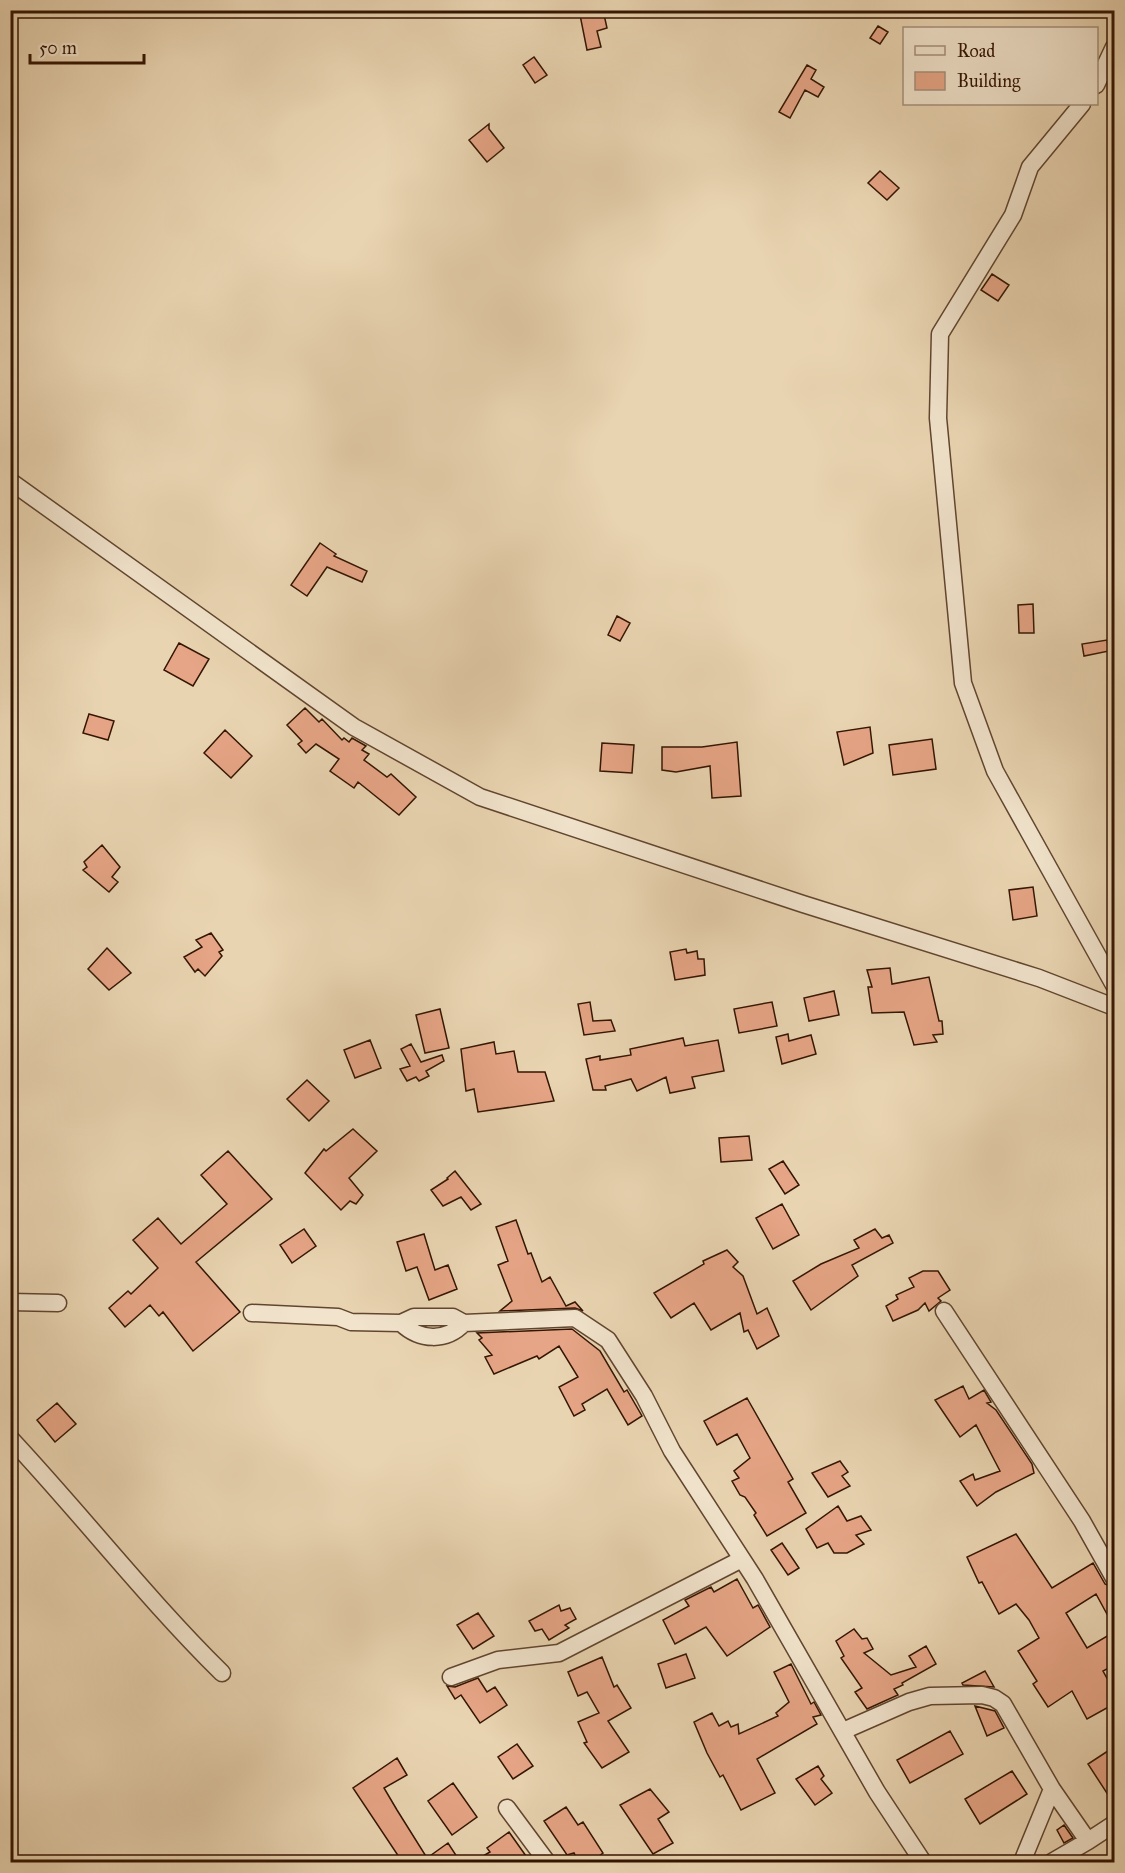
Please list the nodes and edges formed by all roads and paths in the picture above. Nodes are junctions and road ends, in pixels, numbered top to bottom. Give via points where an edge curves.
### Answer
1 (1114, 47) edge
2 (1098, 81) edge
3 (1081, 105) edge
4 (10, 481) edge
5 (1114, 985) edge
6 (1114, 1007) edge
7 (10, 1302) edge
8 (58, 1303) dead end
9 (944, 1311) dead end
10 (252, 1313) dead end
11 (10, 1438) edge
12 (742, 1559) junction
13 (1114, 1578) edge
14 (222, 1673) dead end
15 (451, 1677) dead end
16 (843, 1731) junction
17 (1052, 1789) junction
18 (507, 1808) dead end
19 (1114, 1824) edge
20 (1088, 1841) junction
21 (547, 1863) edge
22 (923, 1863) edge
23 (1022, 1863) edge
24 (1052, 1863) edge

1 - 2 street
3 - 5 street via 1030,167 1013,215 940,334 938,418 963,683 995,771
4 - 6 street via 354,727 480,796 1039,978
7 - 8 street
9 - 13 street via 1082,1521
10 - 12 street via 401,1323 414,1317 453,1317 464,1323 575,1318 608,1340 644,1396 672,1451
11 - 14 street via 179,1631
12 - 15 street via 560,1653 498,1660
12 - 16 street
16 - 17 street via 930,1696 994,1698 1003,1704
16 - 22 street
17 - 20 street
17 - 23 street
18 - 21 street
19 - 20 street
20 - 24 street

